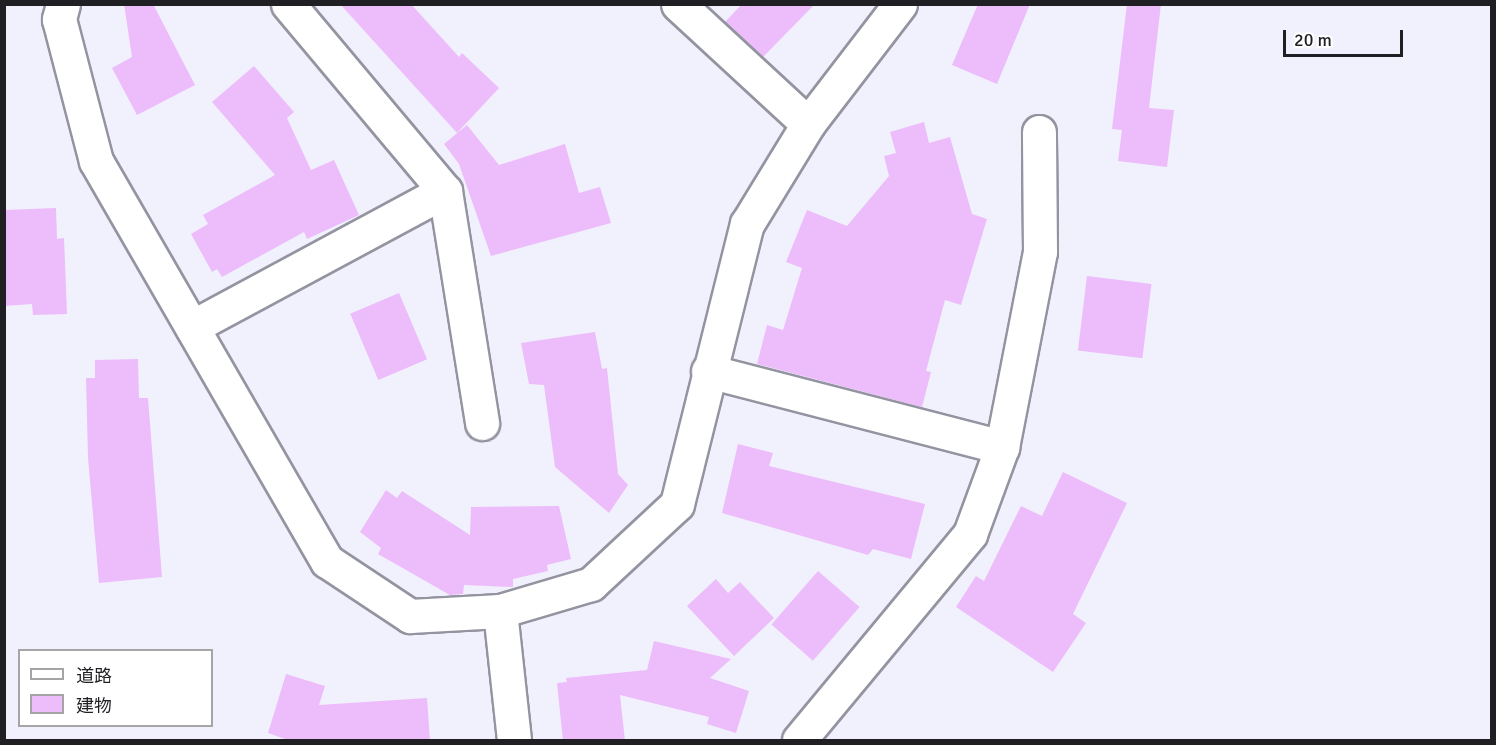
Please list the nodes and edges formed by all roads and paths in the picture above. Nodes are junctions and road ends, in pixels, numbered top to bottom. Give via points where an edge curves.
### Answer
1 (63, 4) edge
2 (288, 4) edge
3 (678, 4) edge
4 (900, 4) edge
5 (808, 124) junction
6 (1039, 132) dead end
7 (445, 191) junction
8 (192, 327) junction
9 (708, 371) junction
10 (482, 423) dead end
11 (1002, 447) junction
12 (500, 610) junction
13 (514, 741) edge
14 (799, 741) edge

1 - 8 street via 59,19 96,161
2 - 7 street
3 - 5 street
4 - 5 street
5 - 9 street via 747,224
6 - 11 street via 1040,252
7 - 8 street
7 - 10 street
8 - 12 street via 327,561 410,616
9 - 11 street
9 - 12 street via 677,504 591,584
11 - 14 street via 970,534
12 - 13 street

